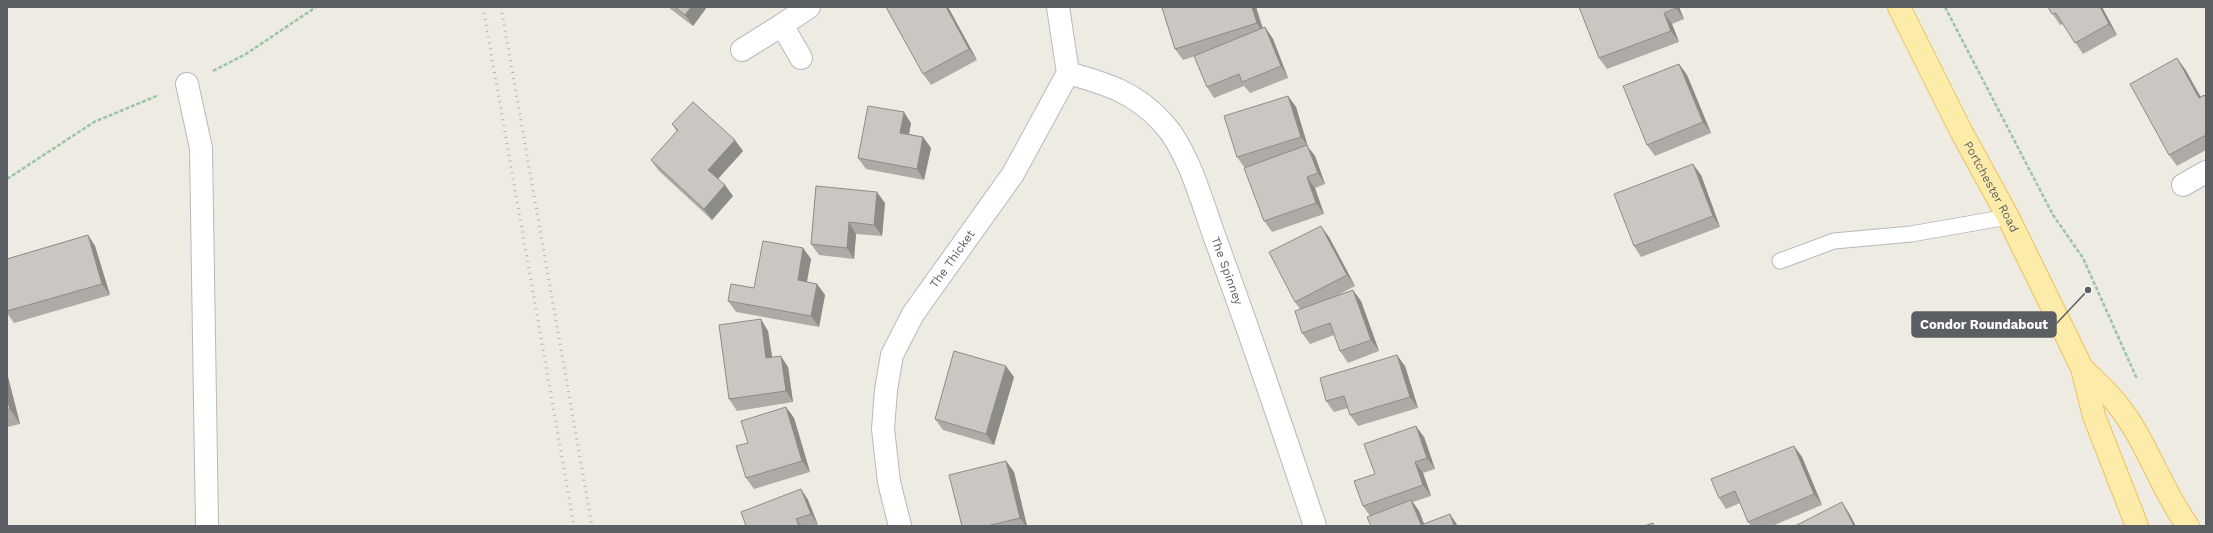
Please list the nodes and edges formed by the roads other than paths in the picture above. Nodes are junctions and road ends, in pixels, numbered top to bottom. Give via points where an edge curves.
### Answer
1 (809, 7) edge
2 (1058, 7) edge
3 (1899, 7) edge
4 (782, 25) junction
5 (742, 50) dead end
6 (801, 58) dead end
7 (1068, 73) junction
8 (187, 84) dead end
9 (2206, 172) edge
10 (2183, 185) dead end
11 (2008, 217) junction
12 (1780, 261) dead end
13 (2082, 368) junction
14 (207, 526) edge
15 (900, 526) edge
16 (1315, 526) edge
17 (2137, 526) edge
18 (2188, 526) edge

1 - 4 street
2 - 7 street
3 - 11 main road, Portchester Road via 1961,131
4 - 5 street
4 - 6 street
7 - 15 street, The Thicket via 1014,174 913,314 892,355 883,429 889,482
7 - 16 street, The Spinney via 1111,85 1138,100 1164,124 1186,159 1249,328
8 - 14 street via 201,148
9 - 10 street
11 - 12 lane via 1911,234 1834,241
11 - 13 main road, Portchester Road
13 - 17 main road, Portchester Road via 2094,416
13 - 18 main road, Portchester Road via 2118,404 2141,441 2162,485

